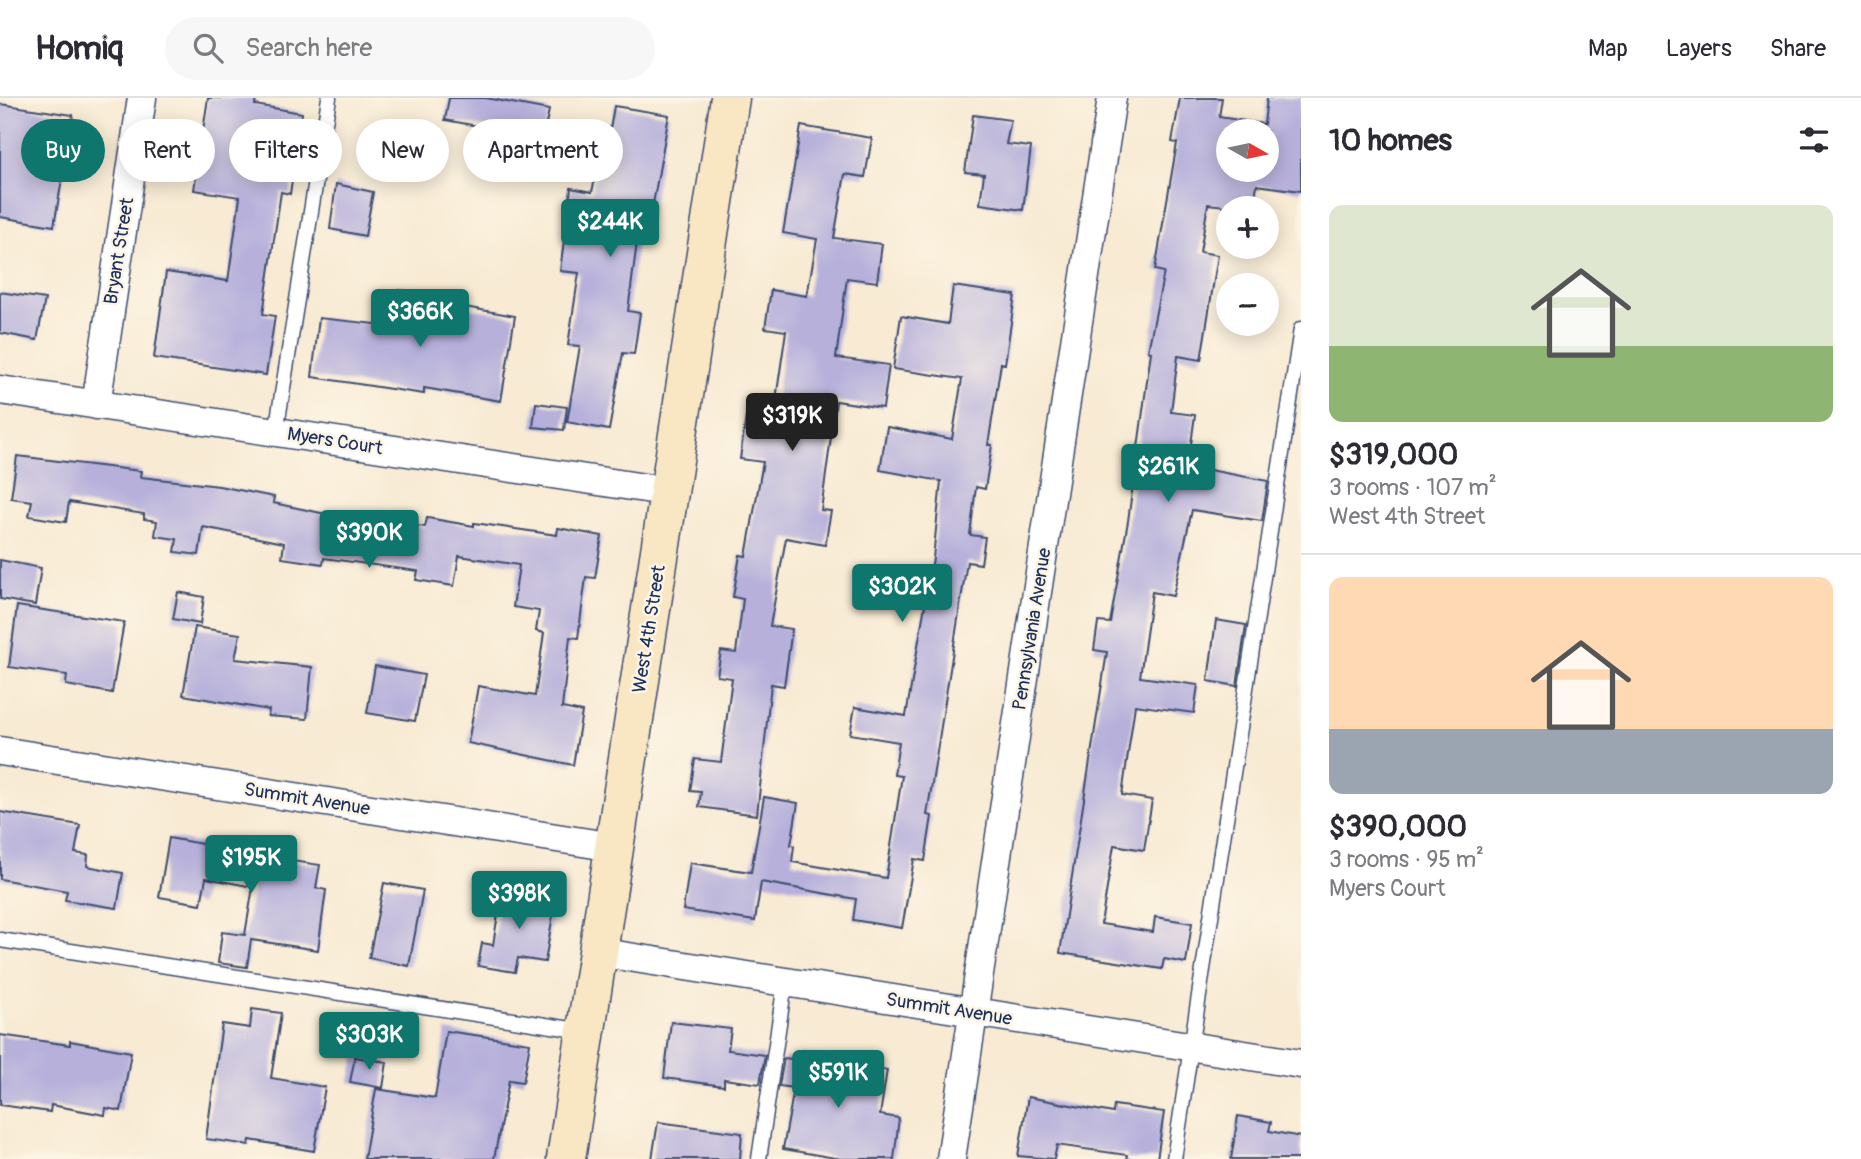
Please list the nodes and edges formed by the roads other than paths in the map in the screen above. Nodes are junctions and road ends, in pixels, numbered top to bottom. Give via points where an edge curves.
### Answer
1 (142, 98) edge
2 (329, 98) edge
3 (730, 98) edge
4 (1112, 98) edge
5 (1301, 329) edge
6 (0, 390) edge
7 (96, 405) junction
8 (276, 432) junction
9 (671, 492) junction
10 (0, 751) edge
11 (614, 847) junction
12 (0, 940) edge
13 (597, 952) junction
14 (785, 983) junction
15 (974, 1013) junction
16 (585, 1031) junction
17 (1191, 1047) junction
18 (1301, 1064) edge
19 (566, 1159) edge
20 (759, 1159) edge
21 (951, 1159) edge
22 (1174, 1159) edge

1 - 7 street, Bryant Street
2 - 8 lane
3 - 9 street, West 4th Street
4 - 15 street, Pennsylvania Avenue
5 - 17 lane
6 - 7 street, Myers Court
7 - 8 street, Myers Court
8 - 9 street, Myers Court
9 - 11 street, West 4th Street
10 - 11 street, Summit Avenue
11 - 13 street, West 4th Street
12 - 16 lane
13 - 14 street, Summit Avenue
13 - 16 street, West 4th Street
14 - 15 street, Summit Avenue
14 - 20 lane
15 - 17 street, Summit Avenue
15 - 21 street, Pennsylvania Avenue
16 - 19 street, West 4th Street
17 - 18 street, Summit Avenue
17 - 22 lane

